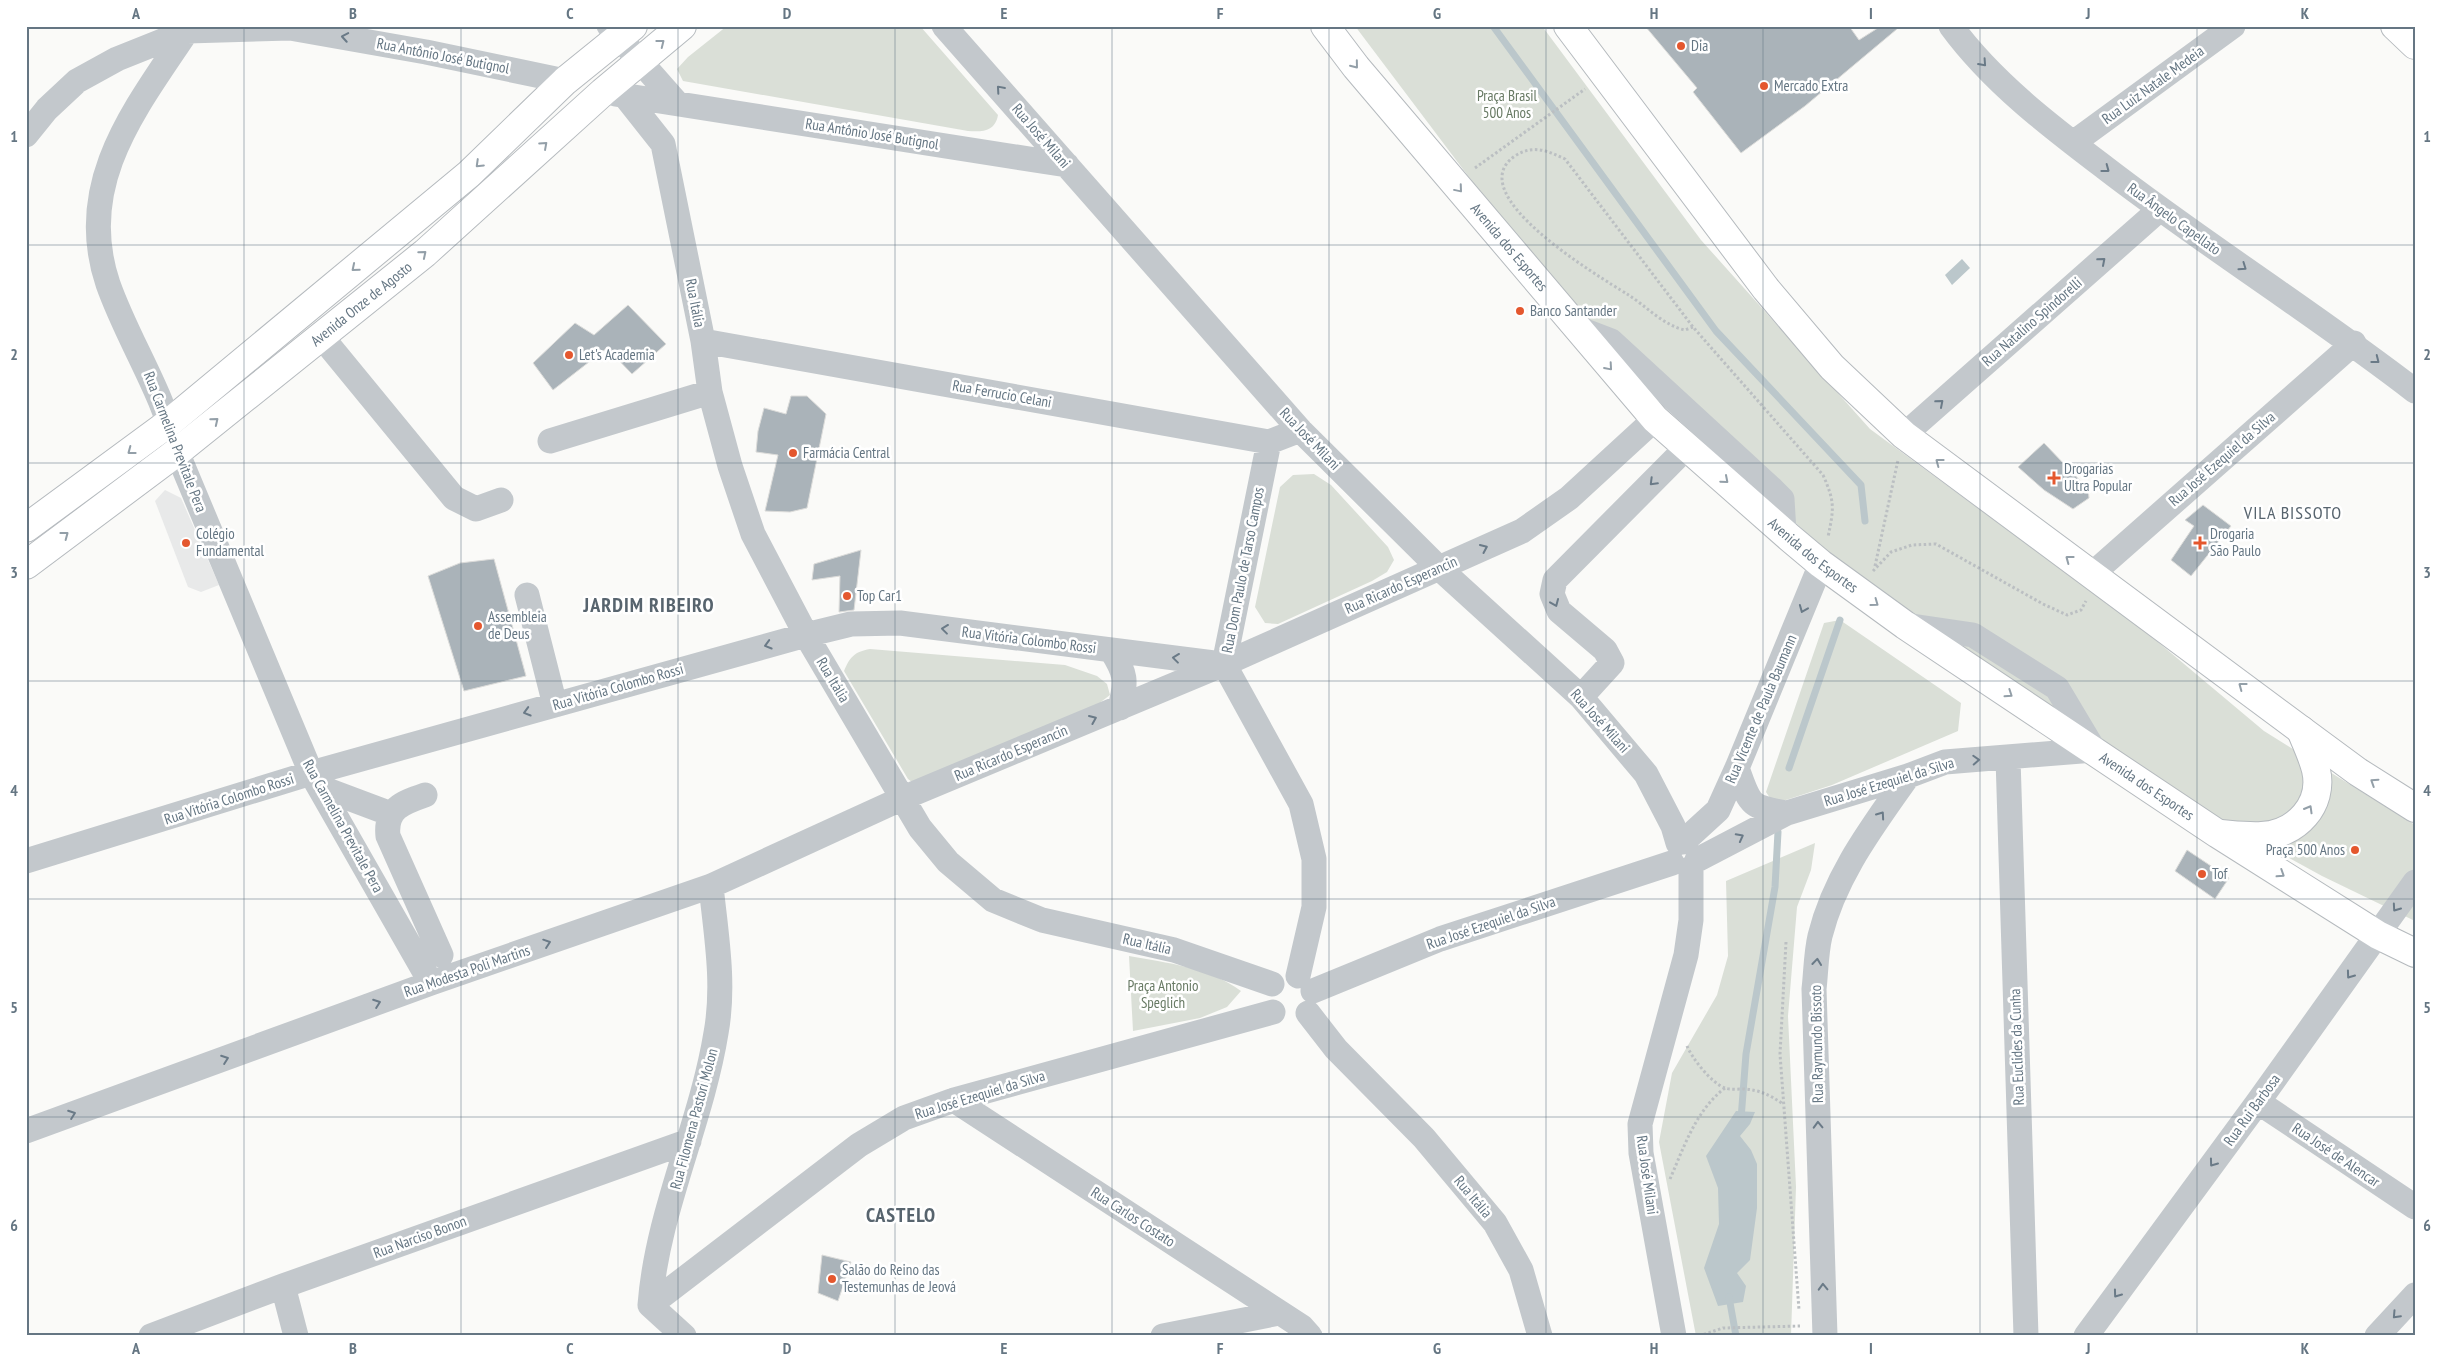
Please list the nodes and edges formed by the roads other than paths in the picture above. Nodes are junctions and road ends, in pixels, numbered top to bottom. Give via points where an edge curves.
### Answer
1 (682, 26) edge
2 (944, 26) edge
3 (1325, 26) edge
4 (1568, 26) edge
5 (1951, 26) edge
6 (2233, 26) edge
7 (2395, 26) edge
8 (620, 30) edge
9 (187, 31) junction
10 (2415, 45) edge
11 (639, 60) junction
12 (564, 81) junction
13 (614, 94) junction
14 (676, 102) junction
15 (26, 135) edge
16 (663, 144) junction
17 (2073, 144) junction
18 (1067, 165) junction
19 (2159, 210) junction
20 (1577, 328) junction
21 (322, 336) junction
22 (703, 341) junction
23 (2354, 344) junction
24 (2415, 391) edge
25 (710, 392) junction
26 (1655, 419) junction
27 (170, 422) junction
28 (1300, 430) junction
29 (1904, 435) junction
30 (550, 441) dead end
31 (1269, 442) junction
32 (1687, 447) junction
33 (177, 452) junction
34 (501, 500) dead end
35 (26, 528) edge
36 (1784, 532) junction
37 (1821, 564) junction
38 (26, 565) edge
39 (1439, 568) junction
40 (2097, 579) junction
41 (527, 595) dead end
42 (806, 635) junction
43 (1111, 650) junction
44 (1224, 664) junction
45 (1581, 697) junction
46 (555, 705) junction
47 (1120, 708) junction
48 (2300, 730) junction
49 (2094, 750) junction
50 (2008, 758) junction
51 (1737, 768) junction
52 (1908, 776) junction
53 (315, 780) junction
54 (425, 795) dead end
55 (903, 798) junction
56 (2415, 808) edge
57 (1787, 813) junction
58 (391, 814) junction
59 (2218, 834) junction
60 (1684, 855) junction
61 (26, 861) edge
62 (2415, 882) edge
63 (711, 886) junction
64 (2378, 935) junction
65 (441, 954) dead end
66 (2415, 954) edge
67 (431, 983) junction
68 (1272, 984) junction
69 (1306, 993) junction
70 (1273, 1012) junction
71 (954, 1100) junction
72 (2258, 1102) junction
73 (26, 1131) edge
74 (689, 1140) junction
75 (2415, 1207) edge
76 (283, 1286) junction
77 (2415, 1295) edge
78 (650, 1305) junction
79 (1280, 1313) junction
80 (151, 1336) edge
81 (296, 1336) edge
82 (684, 1336) edge
83 (1163, 1336) edge
84 (1310, 1336) edge
85 (1540, 1336) edge
86 (1674, 1336) edge
87 (1825, 1336) edge
88 (2026, 1336) edge
89 (2086, 1336) edge
90 (2377, 1336) edge

11 -> 1 main road, Avenida Onze de Agosto
18 -> 2 street, Rua José Milani
3 -> 20 main road, Avenida dos Esportes
4 - 29 main road via 1766,289 1832,367
5 -> 17 street, Rua Ângelo Capellato via 1999,80
6 - 17 street, Rua Luiz Natale Medeia
7 - 10 main road
8 - 11 street
8 - 12 main road, Avenida Onze de Agosto
12 -> 9 street, Rua Antônio José Butignol via 290,28
9 - 15 street, Rua Antônio José Butignol via 117,59 77,80
9 - 27 street, Rua Carmelina Previtale Pera via 129,118 103,179 98,234 108,283
11 - 13 main road, Avenida Onze de Agosto
11 - 14 street
12 -> 27 main road, Avenida Onze de Agosto via 469,174
13 - 14 street, Rua Antônio José Butignol
13 - 16 street
21 -> 13 main road, Avenida Onze de Agosto
14 - 16 street
14 - 18 street, Rua Antônio José Butignol
16 - 22 street, Rua Itália
17 -> 19 street, Rua Ângelo Capellato
18 - 28 street, Rua José Milani
19 -> 23 street, Rua Ângelo Capellato
29 -> 19 street, Rua Natalino Spindorelli
20 -> 26 main road, Avenida dos Esportes
20 - 36 street via 1612,341 1773,490 1782,499
33 -> 21 main road, Avenida Onze de Agosto
21 - 34 street via 454,498 476,509
22 - 25 street, Rua Itália
22 - 31 street, Rua Ferrucio Celani
23 -> 24 street, Rua Ângelo Capellato
23 - 40 street, Rua José Ezequiel da Silva
25 - 30 street
25 - 42 street, Rua Itália via 753,534
26 - 32 main road, Avenida dos Esportes
39 -> 26 street, Rua Ricardo Esperancin via 1522,531 1569,498
27 - 33 street, Rua Carmelina Previtale Pera
27 -> 35 main road, Avenida Onze de Agosto
28 - 31 street
28 - 39 street, Rua José Milani
40 -> 29 main road
31 - 44 street, Rua Dom Paulo de Tarso Campos
32 -> 36 main road, Avenida dos Esportes
32 -> 45 street via 1555,580 1552,594 1559,611 1605,650 1612,663
38 -> 33 main road, Avenida Onze de Agosto
33 - 53 street, Rua Carmelina Previtale Pera
36 - 37 main road, Avenida dos Esportes
37 -> 49 main road, Avenida dos Esportes via 1905,625
37 -> 51 street, Rua Vicente de Paula Baumann
39 - 44 street, Rua Ricardo Esperancin
39 - 45 street, Rua José Milani
48 -> 40 main road
41 - 46 street
43 -> 42 street, Rua Vitória Colombo Rossi via 900,623 851,624
42 -> 46 street, Rua Vitória Colombo Rossi
42 - 55 street, Rua Itália
44 -> 43 street, Rua Vitória Colombo Rossi
43 - 47 street via 1124,669 1125,688
44 - 47 street, Rua Ricardo Esperancin
44 - 69 street, Rua Dom Paulo de Tarso Campos via 1301,804 1314,859 1314,907
45 - 60 street, Rua José Milani via 1646,774
46 -> 53 street, Rua Vitória Colombo Rossi
55 -> 47 street, Rua Ricardo Esperancin
56 -> 48 main road
59 -> 48 main road via 2263,836 2289,830 2308,814 2317,793 2316,770
49 - 50 street, Rua José Ezequiel da Silva
49 - 59 main road, Avenida dos Esportes
52 -> 50 street, Rua José Ezequiel da Silva via 1945,762
50 - 88 street, Rua Euclides da Cunha
51 - 57 street via 1747,796 1755,806
51 - 60 street, Rua Vicente de Paula Baumann via 1718,810
52 - 57 street, Rua José Ezequiel da Silva
87 -> 52 street, Rua Raymundo Bissoto via 1814,989 1820,936 1838,884
53 - 58 street
53 - 61 street, Rua Vitória Colombo Rossi
53 - 67 street, Rua Carmelina Previtale Pera
54 - 58 street via 403,803
55 - 63 street, Rua Modesta Poli Martins
55 - 68 street, Rua Itália via 920,828 948,862 993,900 1042,920 1174,950
60 -> 57 street, Rua José Ezequiel da Silva
58 - 65 street via 388,836
59 -> 64 main road, Avenida dos Esportes
60 - 69 street, Rua José Ezequiel da Silva via 1440,939
60 - 86 street, Rua José Milani via 1691,920 1686,956 1640,1124 1641,1153
62 -> 64 street, Rua Rui Barbosa
67 -> 63 street, Rua Modesta Poli Martins
63 - 74 street, Rua Filomena Pastori Molon via 721,993 716,1034
64 - 66 main road, Avenida dos Esportes
64 -> 72 street, Rua Rui Barbosa
73 -> 67 street, Rua Modesta Poli Martins
68 - 69 street via 1284,976
68 - 70 street via 1268,998
69 - 70 street via 1294,1021
69 - 85 street, Rua Itália via 1336,1049 1424,1138 1495,1224 1521,1270
70 - 71 street, Rua José Ezequiel da Silva
71 - 78 street, Rua José Ezequiel da Silva via 904,1118 859,1145
71 - 79 street, Rua Carlos Costato
72 - 75 street, Rua José de Alencar
72 -> 89 street, Rua Rui Barbosa
74 - 76 street, Rua Narciso Bonon
74 - 78 street, Rua Filomena Pastori Molon via 656,1254
76 - 80 street, Rua Narciso Bonon
76 - 81 street
77 -> 90 street
78 - 82 street
79 - 83 street
79 - 84 street, Rua Carlos Costato

